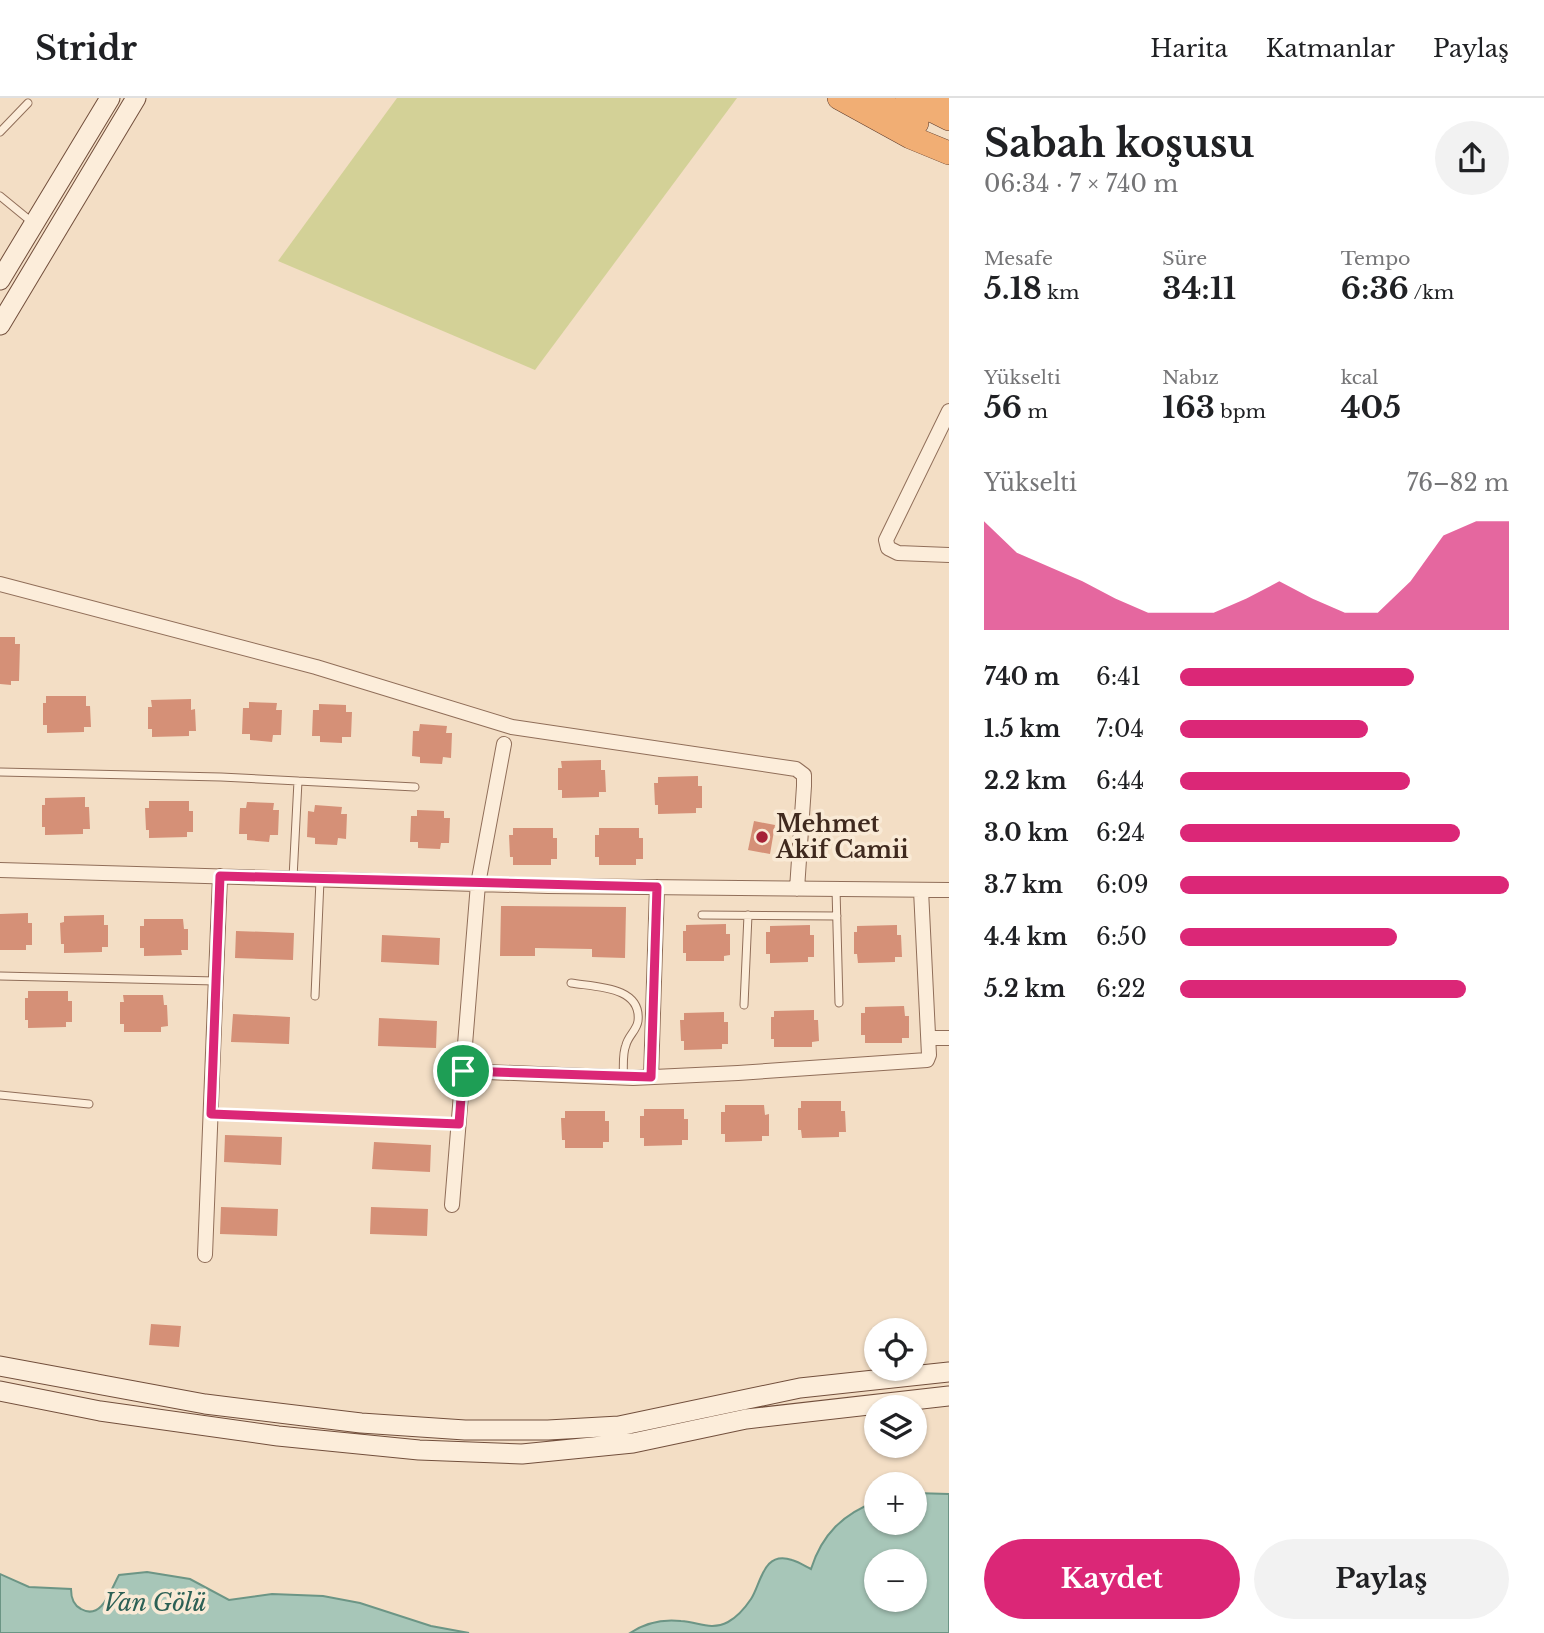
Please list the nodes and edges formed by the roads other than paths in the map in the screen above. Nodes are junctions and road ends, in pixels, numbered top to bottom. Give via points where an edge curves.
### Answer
1 (110, 98) edge
2 (136, 98) edge
3 (839, 98) edge
4 (871, 98) edge
5 (907, 98) edge
6 (944, 98) edge
7 (949, 101) edge
8 (28, 103) dead end
9 (949, 119) edge
10 (0, 132) edge
11 (949, 139) edge
12 (949, 153) edge
13 (0, 196) edge
14 (34, 224) junction
15 (3, 267) edge
16 (30, 277) junction
17 (0, 325) edge
18 (949, 411) edge
19 (949, 555) edge
20 (0, 584) edge
21 (504, 744) dead end
22 (0, 772) edge
23 (298, 781) junction
24 (415, 786) dead end
25 (0, 870) edge
26 (220, 876) junction
27 (293, 878) junction
28 (320, 879) junction
29 (478, 884) junction
30 (657, 887) junction
31 (797, 888) junction
32 (836, 889) junction
33 (921, 890) junction
34 (949, 890) edge
35 (702, 915) dead end
36 (748, 915) junction
37 (837, 916) junction
38 (0, 976) edge
39 (216, 981) junction
40 (571, 983) dead end
41 (315, 996) dead end
42 (839, 1003) dead end
43 (744, 1005) dead end
44 (929, 1038) junction
45 (949, 1038) edge
46 (463, 1071) junction
47 (623, 1077) junction
48 (651, 1077) junction
49 (0, 1095) edge
50 (89, 1104) dead end
51 (211, 1114) junction
52 (459, 1124) junction
53 (452, 1205) dead end
54 (205, 1255) dead end
55 (0, 1366) edge
56 (949, 1372) edge
57 (0, 1391) edge
58 (949, 1396) edge

1 - 14 main road
2 - 16 main road
3 - 12 highway
4 - 11 highway
5 - 9 highway
6 - 7 highway
8 - 10 lane
13 - 14 lane
14 - 15 main road
15 - 16 street
16 - 17 main road
18 - 19 street via 886,540 888,548 898,553
20 - 31 street via 316,667 512,727 796,769 804,775
21 - 29 street
22 - 23 lane
23 - 24 lane
23 - 27 lane
25 - 26 street
26 - 27 street
26 - 39 street
27 - 28 street
28 - 29 street
28 - 41 lane
29 - 30 street
29 - 46 street
30 - 31 street
30 - 48 street
31 - 32 street
32 - 33 street
32 - 37 lane
33 - 34 street
33 - 44 street
35 - 36 lane
36 - 37 lane
36 - 43 lane
37 - 42 lane
38 - 39 lane
39 - 51 street
40 - 47 lane via 618,990 634,1000 638,1022 625,1046
44 - 45 street
44 - 48 street via 926,1060
46 - 47 street
46 - 52 street
47 - 48 street
49 - 50 lane
51 - 52 lane
51 - 54 street
52 - 53 street
55 - 56 main road via 140,1385 205,1404 465,1430 619,1426 800,1388
57 - 58 main road via 100,1411 278,1436 419,1450 522,1454 633,1443 746,1419

